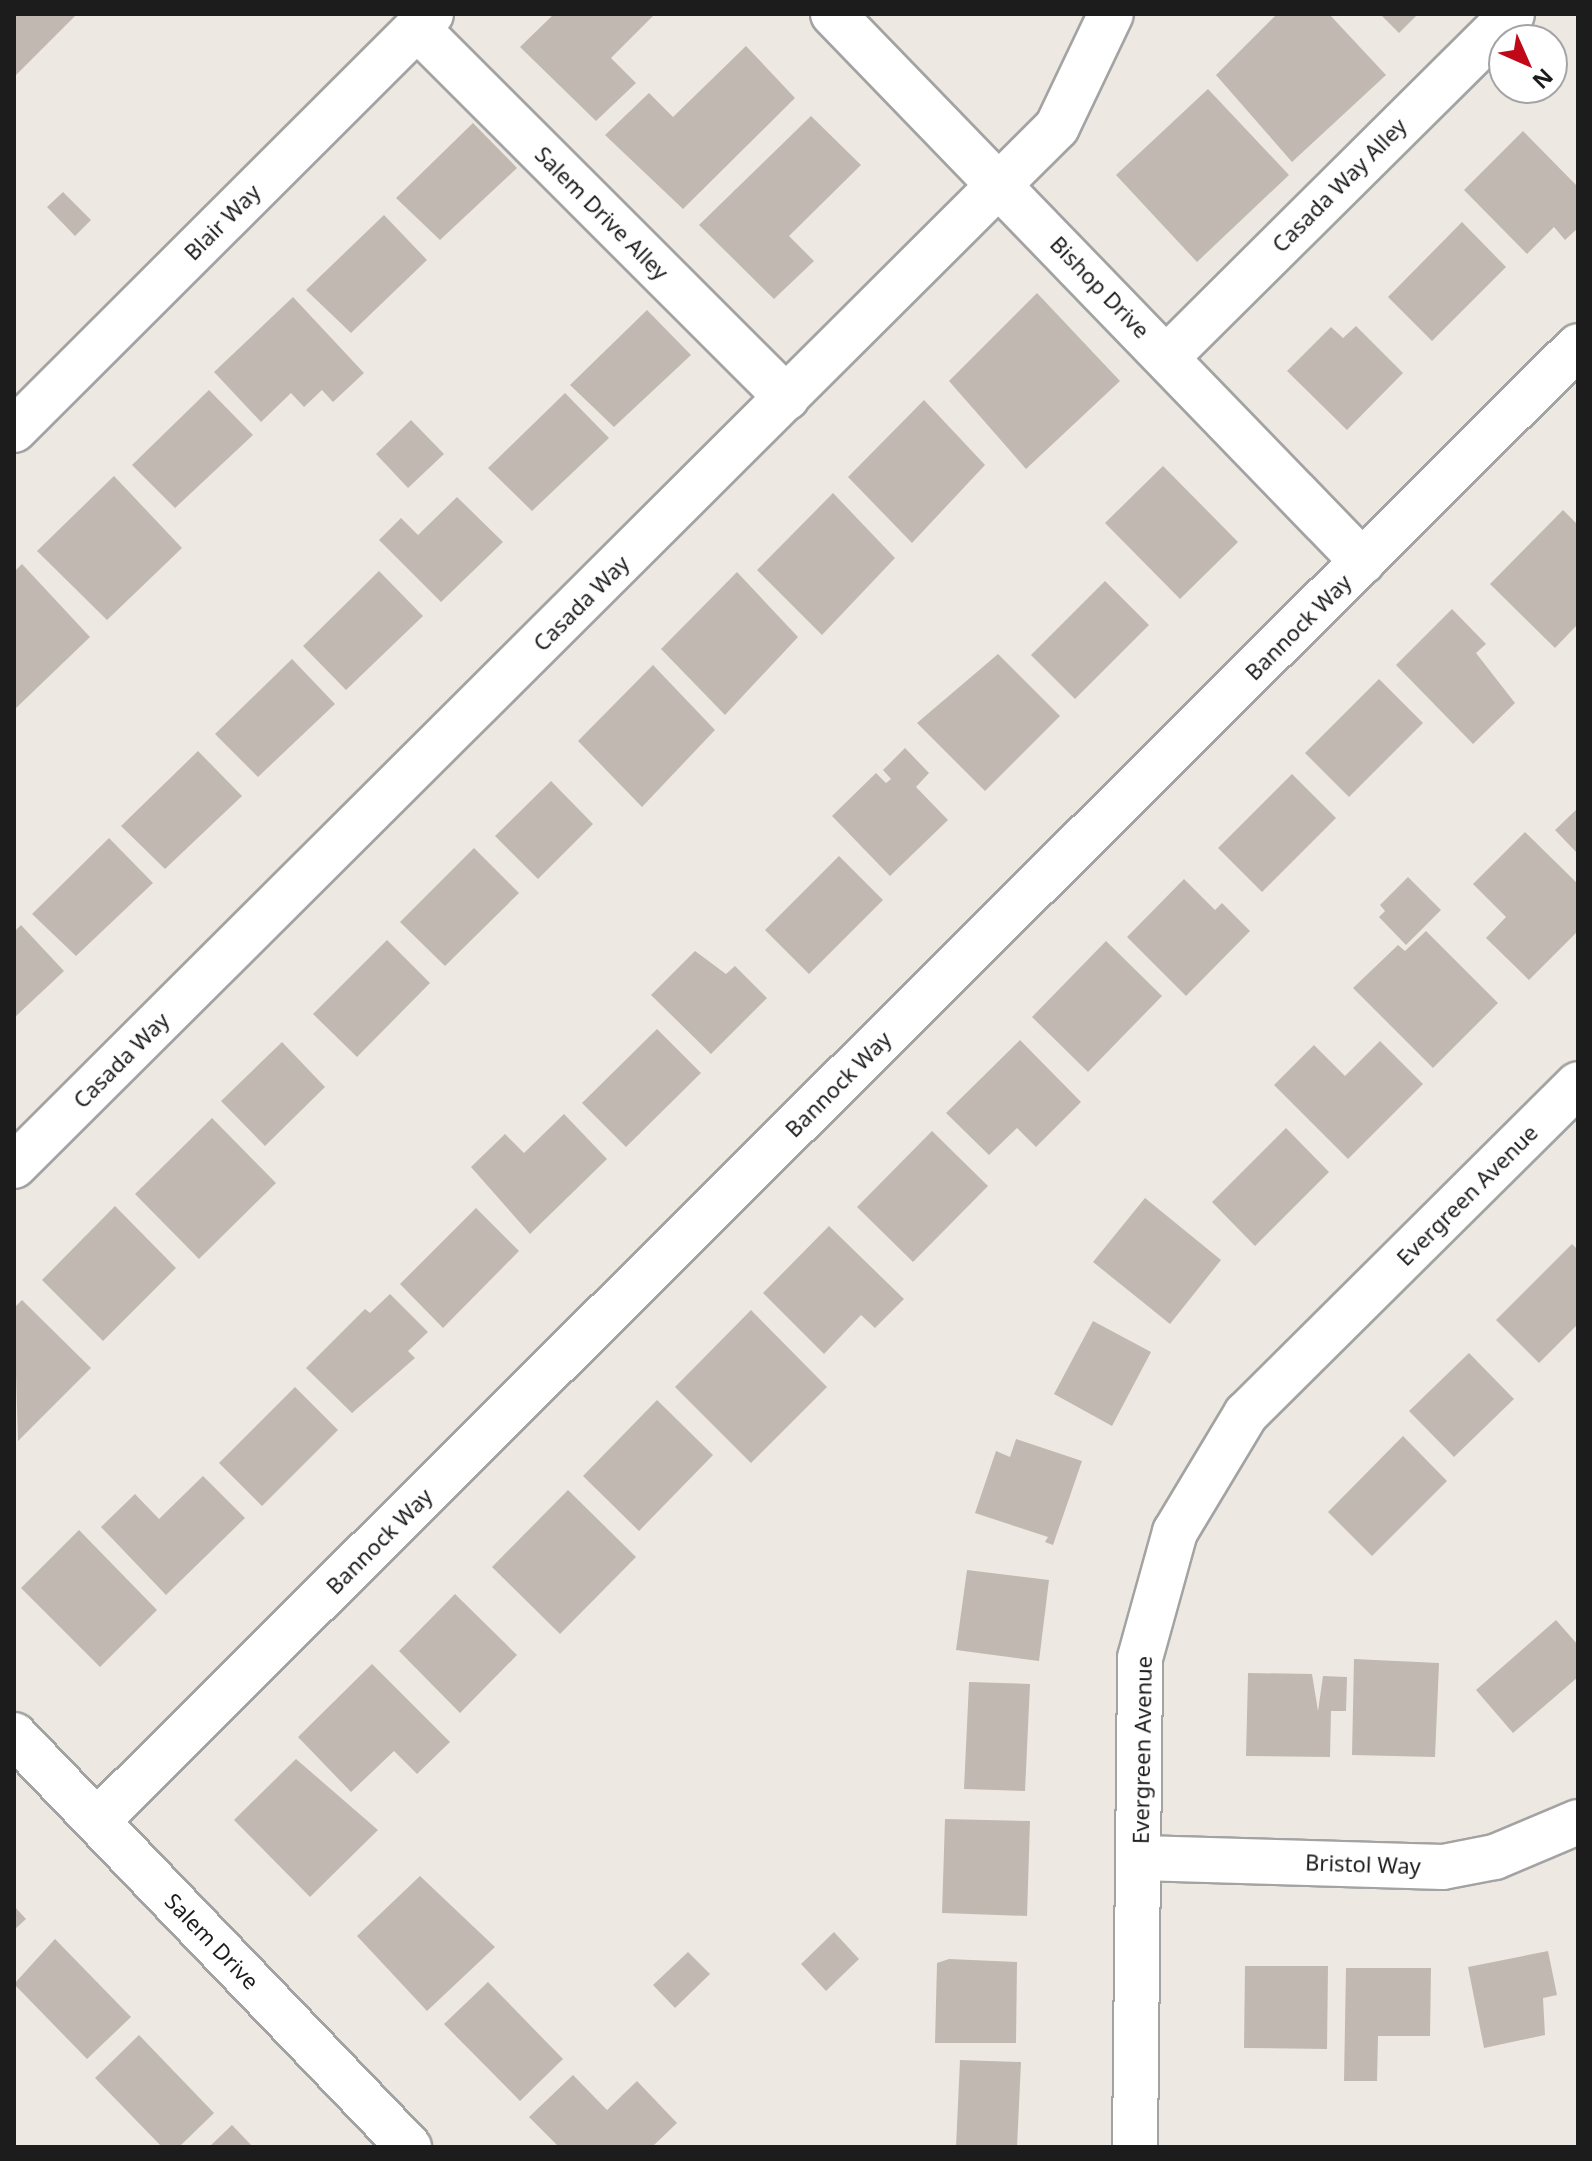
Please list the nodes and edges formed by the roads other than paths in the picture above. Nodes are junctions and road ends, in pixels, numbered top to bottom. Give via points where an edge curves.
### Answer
1 (833, 14) edge
2 (1111, 14) edge
3 (1512, 14) edge
4 (424, 21) edge
5 (1001, 184) junction
6 (1578, 346) edge
7 (1167, 357) junction
8 (787, 398) junction
9 (14, 430) edge
10 (1363, 562) junction
11 (1578, 1084) edge
12 (14, 1166) edge
13 (14, 1735) edge
14 (97, 1821) junction
15 (1578, 1822) edge
16 (1141, 1858) junction
17 (409, 2147) edge
18 (1135, 2147) edge

1 - 5 street, Bishop Drive
2 - 5 street, Casada Way via 1057,127
3 - 7 street, Casada Way Alley
4 - 8 street, Salem Drive Alley
4 - 9 street, Blair Way
5 - 7 street, Bishop Drive
5 - 8 street, Casada Way
6 - 10 street, Bannock Way
7 - 10 street, Bishop Drive
8 - 12 street, Casada Way
10 - 14 street, Bannock Way
11 - 16 street, Evergreen Avenue via 1246,1414 1175,1532 1140,1658
13 - 14 street, Salem Drive
14 - 17 street, Salem Drive
15 - 16 street, Bristol Way via 1495,1857 1443,1867
16 - 18 street, Evergreen Avenue

